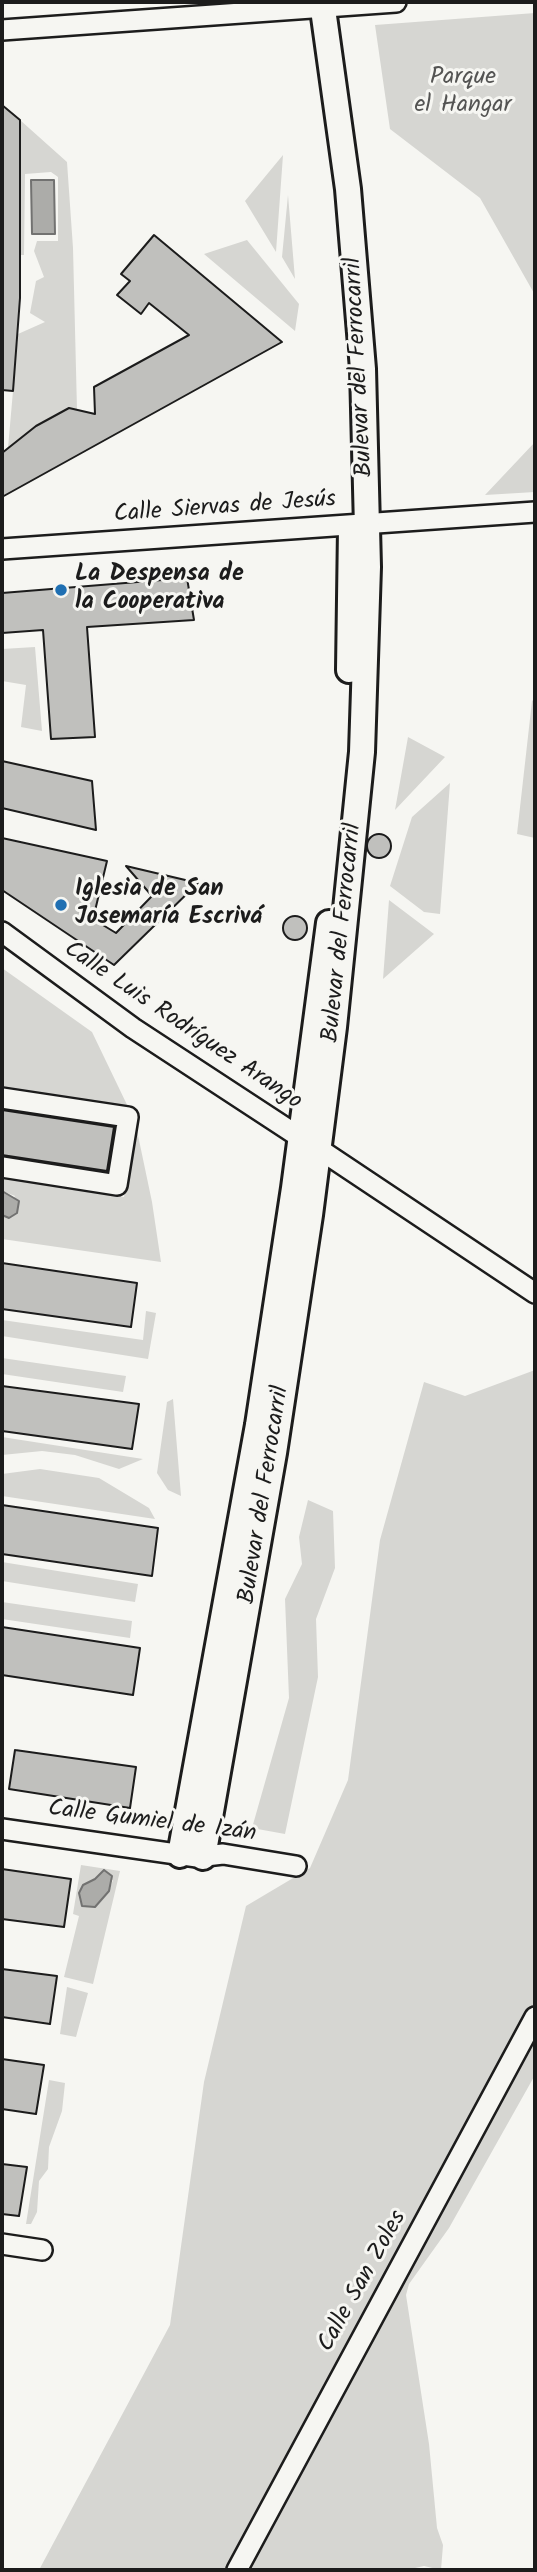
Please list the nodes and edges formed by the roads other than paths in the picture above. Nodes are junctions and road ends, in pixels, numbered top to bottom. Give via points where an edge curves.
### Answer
1 (396, 2) edge
2 (314, 4) edge
3 (2, 30) edge
4 (535, 512) edge
5 (360, 524) junction
6 (2, 549) edge
7 (2, 932) edge
8 (2, 1098) edge
9 (310, 1143) junction
10 (2, 1167) edge
11 (535, 1293) edge
12 (2, 1829) edge
13 (191, 1856) junction
14 (296, 1866) dead end
15 (535, 2017) edge
16 (2, 2244) edge
17 (42, 2250) dead end
18 (237, 2570) edge

1 - 2 street
2 - 3 street
2 - 5 main road, Bulevar del Ferrocarril via 357,280
4 - 5 street, Calle Siervas de Jesús
5 - 6 street, Calle Siervas de Jesús
5 - 9 main road, Bulevar del Ferrocarril via 362,752
7 - 9 street, Calle Luis Rodríguez Arango via 133,1028
8 - 10 street via 128,1117 117,1185
9 - 11 street, Calle Luis Rodríguez Arango
9 - 13 main road, Bulevar del Ferrocarril via 274,1453
12 - 13 street, Calle Gumiel de Izán
13 - 14 street, Calle Gumiel de Izán via 223,1854
15 - 18 street, Calle San Zoles
16 - 17 street

